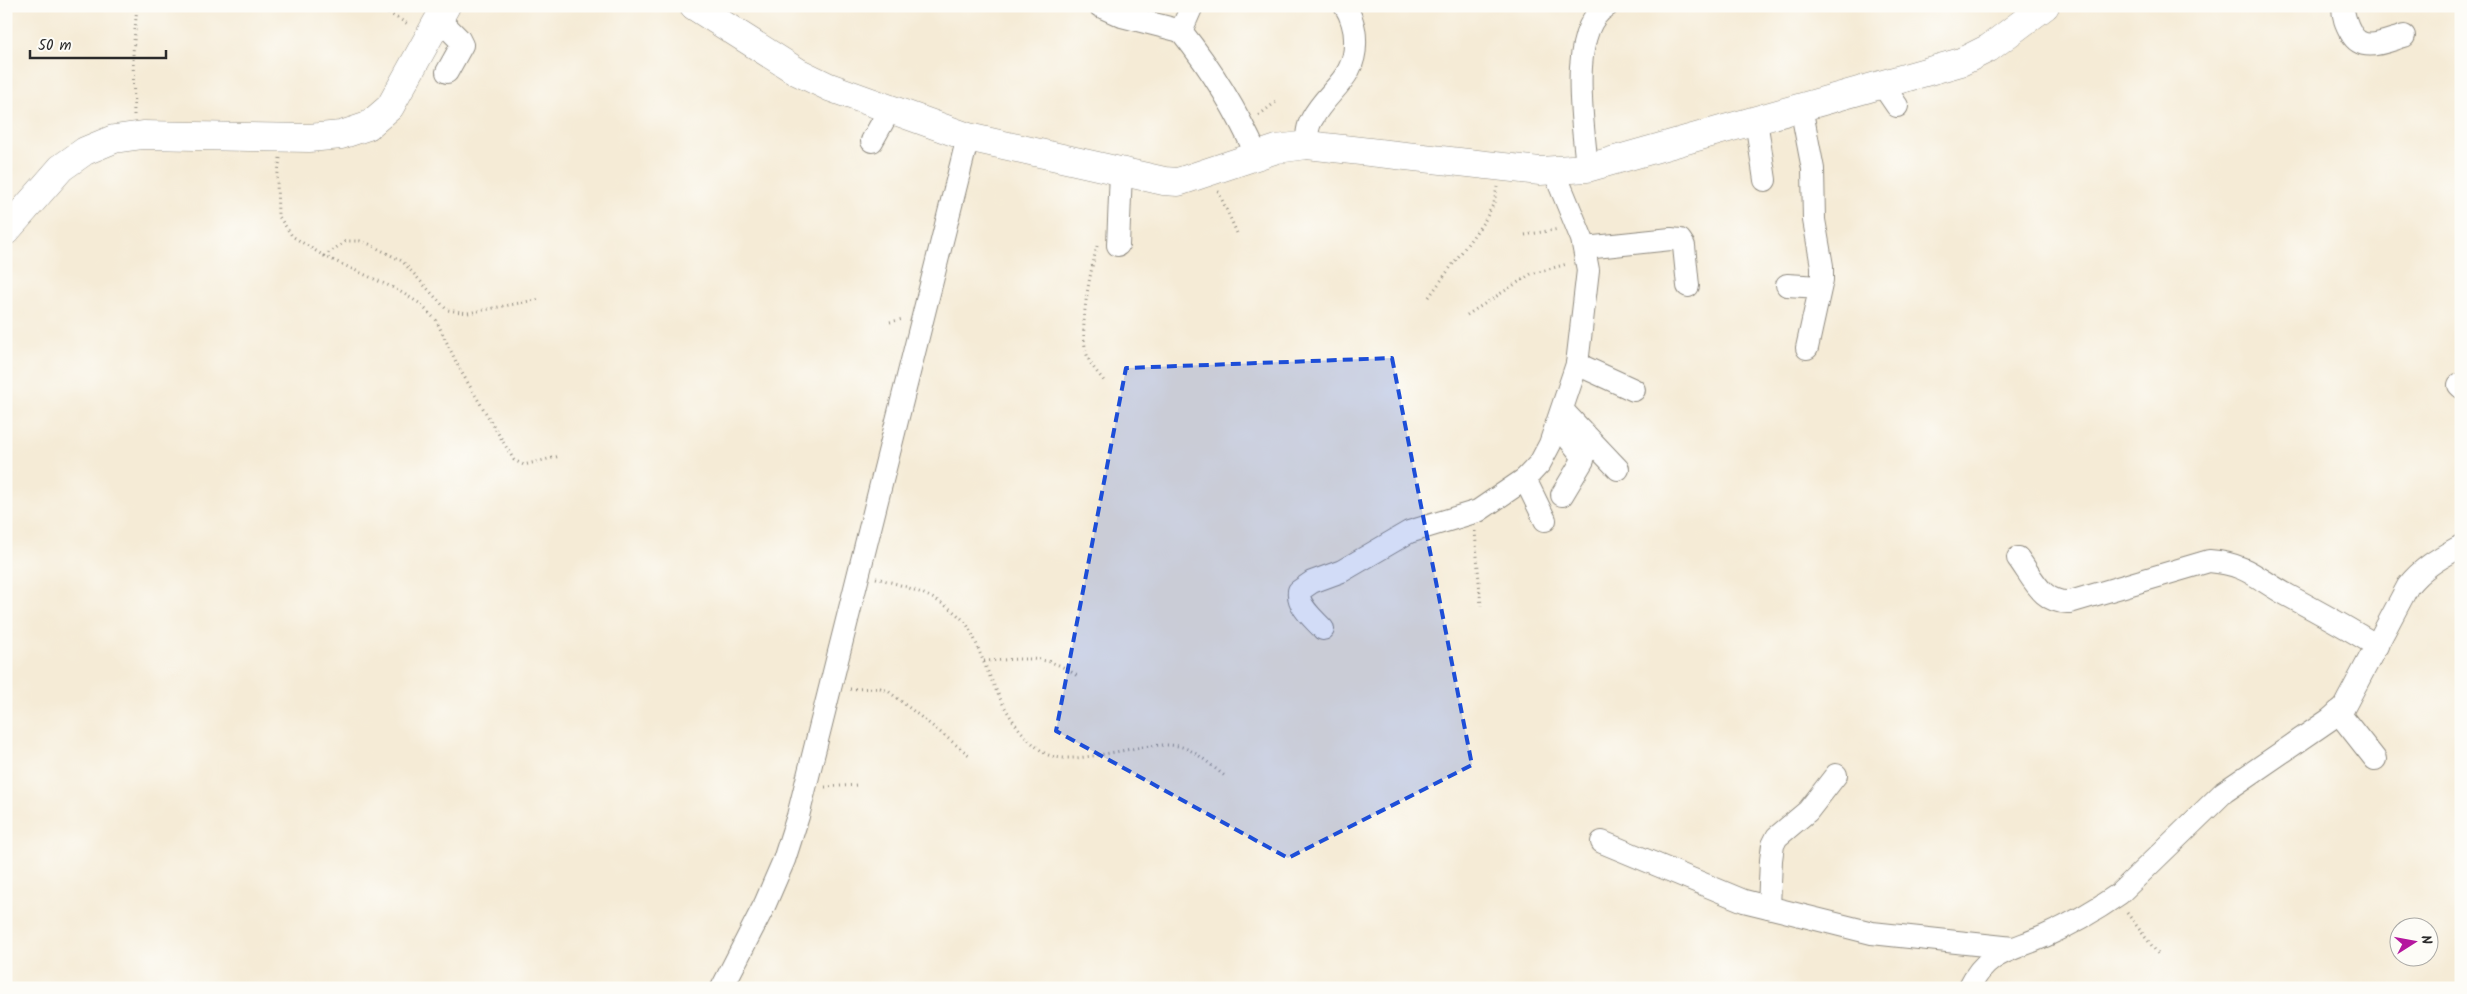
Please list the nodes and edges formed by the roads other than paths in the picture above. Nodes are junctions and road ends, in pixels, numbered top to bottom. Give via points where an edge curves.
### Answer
1 (694, 6) edge
2 (1100, 6) edge
3 (1192, 6) edge
4 (1345, 6) edge
5 (1607, 6) edge
6 (2045, 6) edge
7 (2343, 6) edge
8 (439, 20) edge
9 (1181, 31) junction
10 (2404, 36) dead end
11 (447, 72) dead end
12 (1801, 107) junction
13 (890, 109) junction
14 (1756, 120) junction
15 (968, 137) junction
16 (872, 141) dead end
17 (1307, 145) junction
18 (1257, 156) junction
19 (1587, 168) junction
20 (1554, 171) junction
21 (1121, 172) junction
22 (1765, 180) dead end
23 (6, 231) edge
24 (1108, 245) road end
25 (1586, 254) junction
26 (1787, 285) dead end
27 (1688, 286) dead end
28 (1820, 287) junction
29 (1808, 348) dead end
30 (1577, 364) junction
31 (1634, 390) dead end
32 (1560, 417) junction
33 (1618, 469) dead end
34 (1525, 479) junction
35 (1562, 495) dead end
36 (1545, 520) dead end
37 (2461, 546) edge
38 (2018, 558) dead end
39 (1323, 629) dead end
40 (2377, 646) junction
41 (2338, 712) junction
42 (2375, 759) dead end
43 (1836, 775) dead end
44 (1602, 842) dead end
45 (1769, 907) junction
46 (2013, 948) junction
47 (722, 988) edge
48 (1969, 988) edge

1 - 13 main road via 798,72
2 - 9 street via 1122,16
3 - 9 street
4 - 17 street via 1355,31 1356,52 1349,73 1313,117
5 - 19 street via 1592,21 1584,42 1580,77
6 - 12 main road via 1989,48 1890,95
7 - 10 street via 2344,21 2361,44
8 - 11 street via 462,45
8 - 23 main road via 390,107 368,126 341,135 309,138 134,136 114,139 85,152 61,168
9 - 18 street via 1221,87
12 - 14 main road
12 - 28 street via 1813,169 1814,220 1822,266
13 - 15 main road
13 - 16 street
14 - 19 main road
14 - 22 street
15 - 21 main road
15 - 47 street via 805,789 784,860
17 - 18 main road via 1277,149
17 - 20 main road
18 - 21 main road via 1178,182
19 - 20 main road
20 - 25 street
21 - 24 street
25 - 27 street via 1680,240 1684,246
25 - 30 street via 1587,279
26 - 28 street
28 - 29 street
30 - 31 street
30 - 32 street
32 - 33 street
32 - 34 street via 1540,463
32 - 35 street via 1582,460
34 - 36 street
34 - 39 street via 1473,513 1409,532 1342,571 1304,586 1298,591 1301,604
37 - 40 street via 2419,573 2408,586
38 - 40 street via 2045,596 2058,603 2209,561 2226,562 2248,569 2290,597
40 - 41 street via 2353,693
41 - 42 street
41 - 46 street via 2224,792 2115,896 2046,935
43 - 45 street via 1808,811 1781,832 1773,845
44 - 45 street via 1744,901
45 - 46 street via 1872,933
46 - 48 street via 1990,959 1977,971

